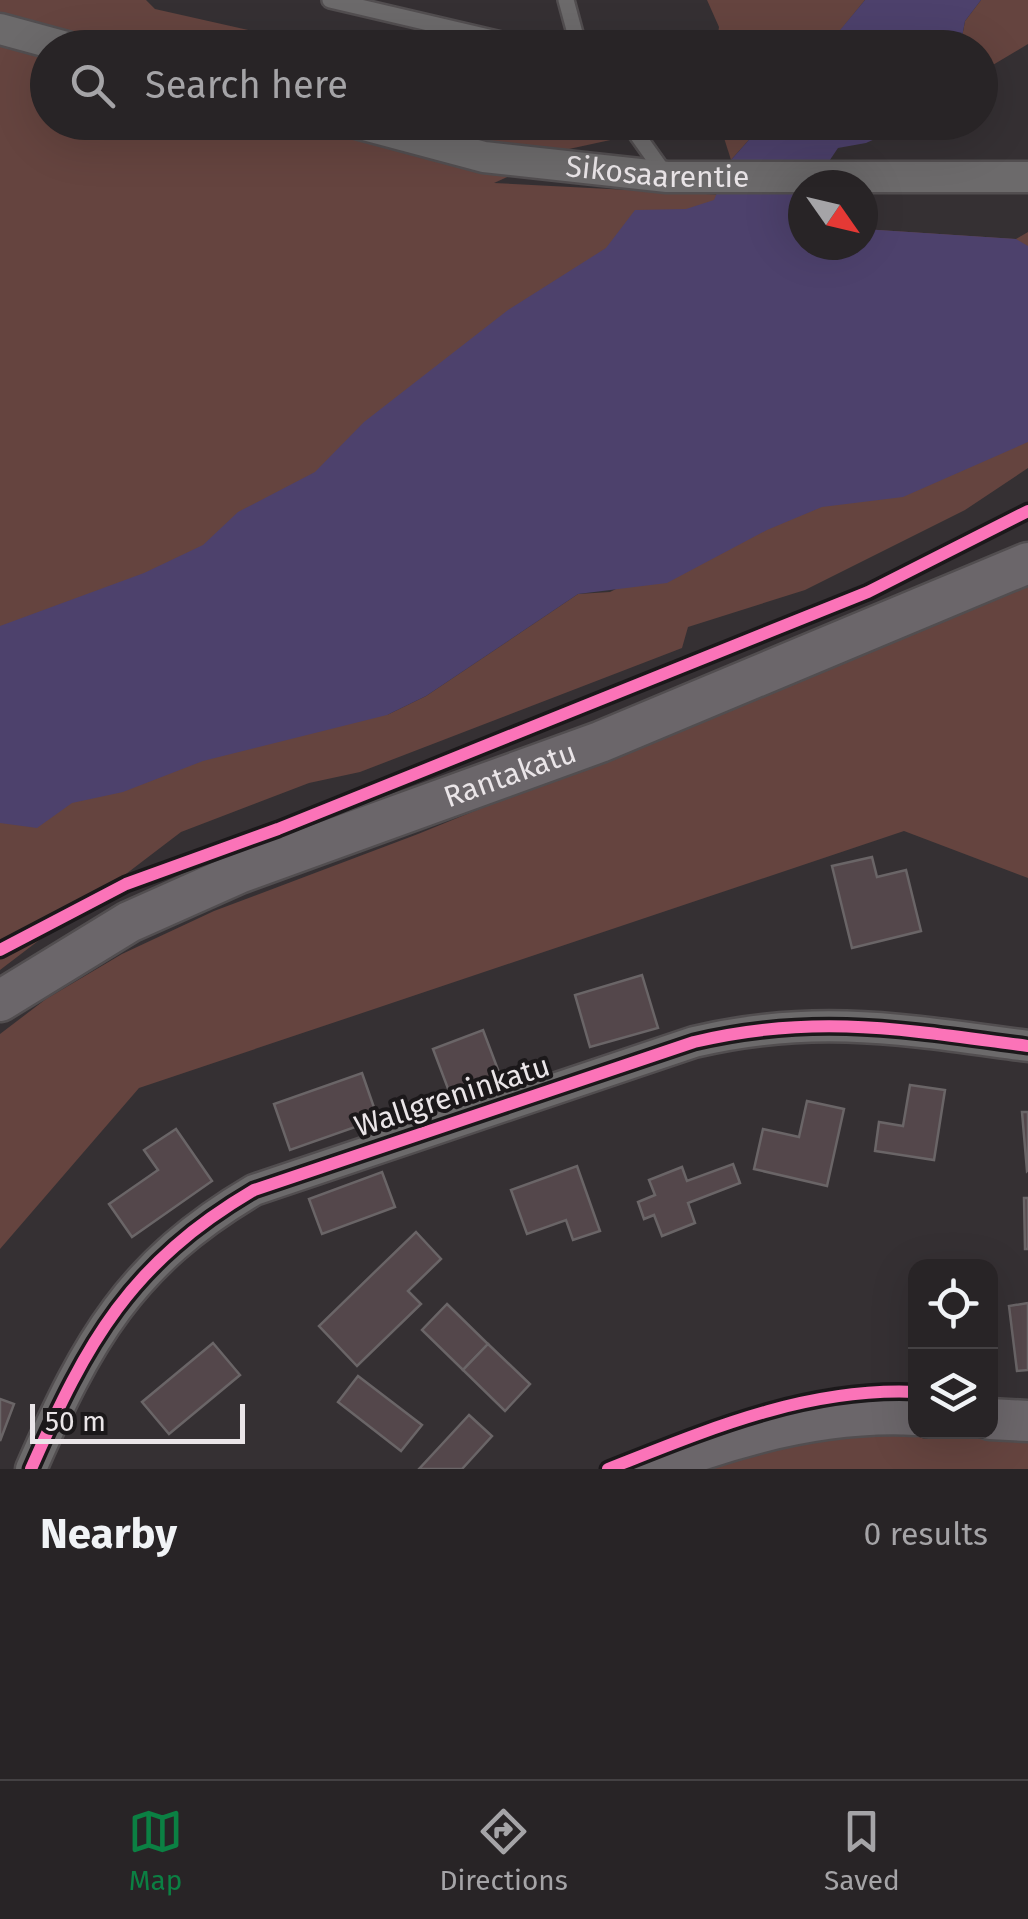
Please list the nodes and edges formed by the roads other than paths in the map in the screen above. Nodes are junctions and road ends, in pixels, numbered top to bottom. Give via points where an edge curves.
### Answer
1 (330, 0) edge
2 (566, 0) edge
3 (0, 29) edge
4 (459, 30) edge
5 (575, 30) edge
6 (30, 37) edge
7 (420, 140) edge
8 (641, 140) edge
9 (667, 177) junction
10 (1028, 177) edge
11 (1028, 563) edge
12 (0, 1001) edge
13 (1028, 1046) edge
14 (908, 1415) edge
15 (998, 1418) edge
16 (1028, 1420) edge
17 (657, 1468) edge
18 (31, 1469) edge

1 - 4 lane
2 - 5 lane
3 - 6 street
7 - 9 street, Sikosaarentie via 484,157
8 - 9 lane
9 - 10 street, Sikosaarentie
11 - 12 street, Rantakatu via 600,742 239,873 128,922
13 - 18 street, Wallgreninkatu via 853,1023 737,1032 272,1183 196,1227 120,1302 72,1374
14 - 17 street via 756,1433
15 - 16 street

